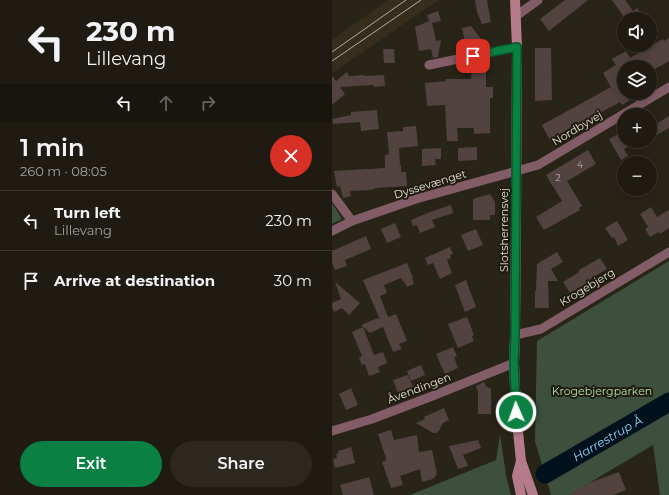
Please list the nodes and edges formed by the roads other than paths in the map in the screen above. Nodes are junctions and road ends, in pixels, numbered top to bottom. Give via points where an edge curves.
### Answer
1 (516, 0) edge
2 (538, 0) edge
3 (516, 16) junction
4 (517, 47) junction
5 (429, 65) dead end
6 (669, 87) edge
7 (516, 171) junction
8 (332, 194) edge
9 (352, 221) junction
10 (332, 231) edge
11 (669, 252) edge
12 (515, 335) junction
13 (514, 363) junction
14 (332, 431) edge
15 (521, 461) junction
16 (522, 495) edge
17 (533, 495) edge

1 - 3 street, Slotsherrensvej
2 - 3 street
3 - 4 street, Slotsherrensvej
4 - 5 street
4 - 7 street, Slotsherrensvej
6 - 7 street, Nordbyvej via 538,165
7 - 9 street, Dyssevænget via 416,199
7 - 12 street, Slotsherrensvej
8 - 9 street
9 - 10 street, Dyssevænget
11 - 12 street, Krogebjerg via 541,329
12 - 13 street, Slotsherrensvej
13 - 14 street, Åvendingen via 372,419
13 - 15 street, Slotsherrensvej
15 - 16 street, Slotsherrensvej via 517,476
15 - 17 street, Slotsherrensvej

